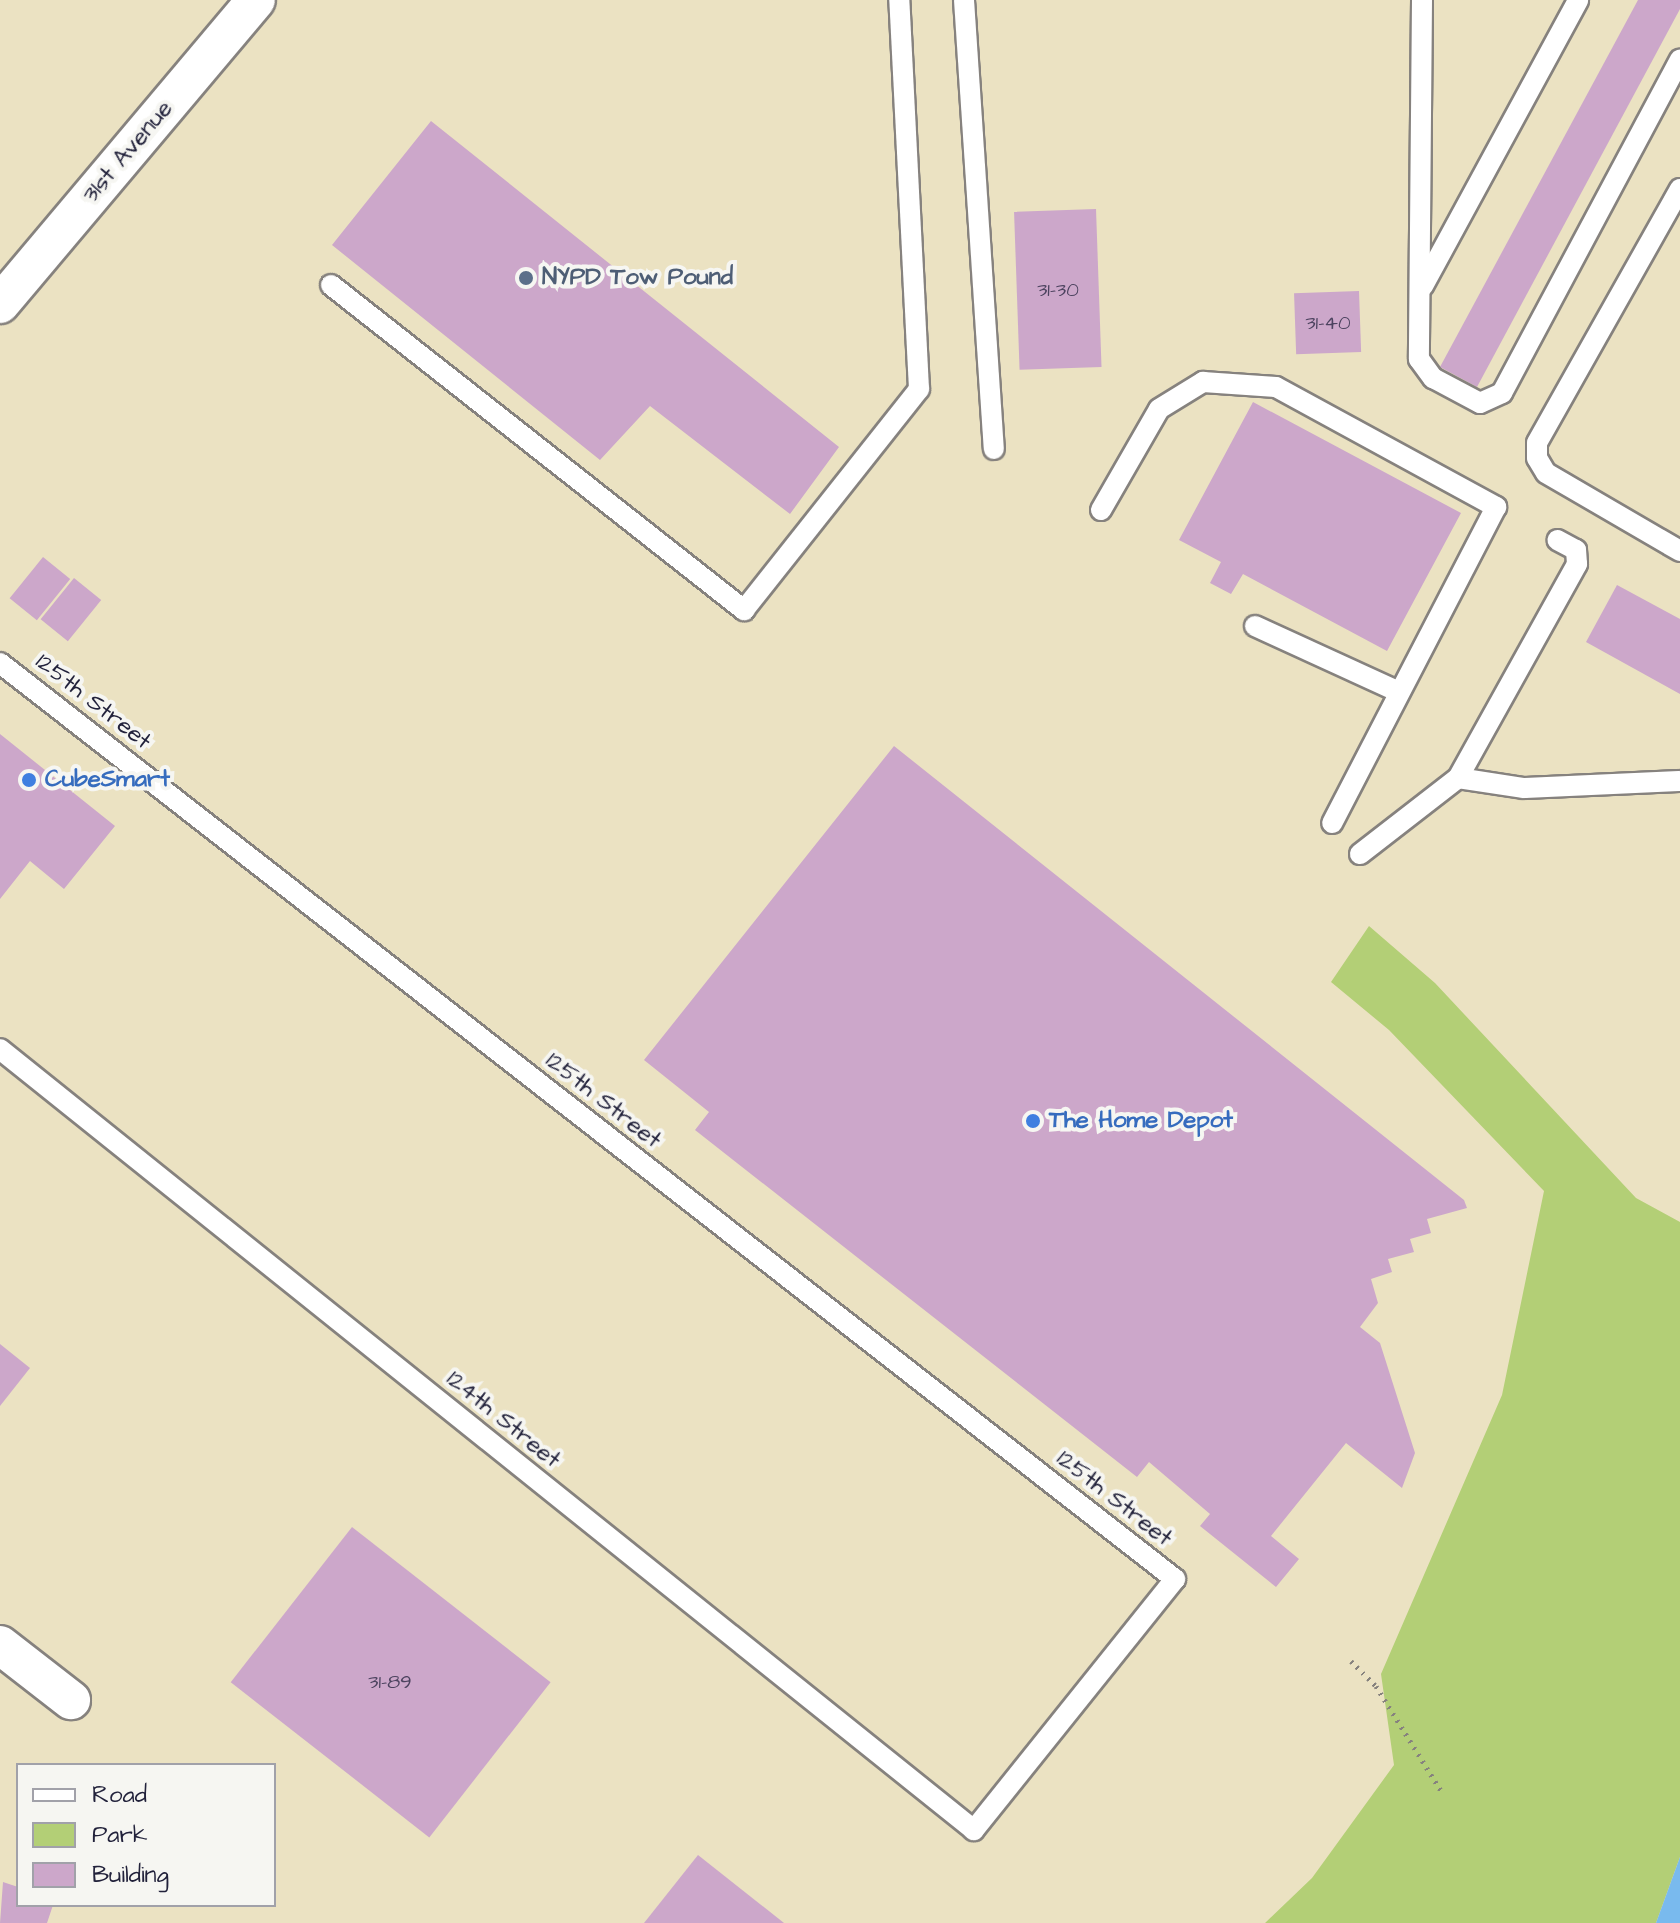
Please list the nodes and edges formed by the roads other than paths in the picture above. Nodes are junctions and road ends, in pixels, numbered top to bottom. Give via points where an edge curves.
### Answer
1 (256, 0) edge
2 (899, 0) edge
3 (964, 0) edge
4 (1422, 0) edge
5 (1578, 0) edge
6 (1680, 60) edge
7 (1680, 189) edge
8 (331, 285) dead end
9 (1421, 290) junction
10 (0, 304) edge
11 (994, 449) dead end
12 (1101, 510) dead end
13 (1557, 540) dead end
14 (1680, 551) edge
15 (1255, 626) dead end
16 (0, 663) edge
17 (1397, 691) junction
18 (1458, 778) junction
19 (1680, 781) edge
20 (1332, 823) dead end
21 (1360, 854) dead end
22 (0, 1049) edge
23 (0, 1645) edge
24 (71, 1700) dead end
25 (974, 1830) joint

1 - 10 street, 31st Avenue
2 - 8 lane via 919,389 744,610
3 - 11 lane
4 - 9 lane
5 - 9 lane
6 - 9 lane via 1502,393 1492,401 1480,403 1423,368
7 - 14 lane via 1537,443 1537,458 1546,473
12 - 17 lane via 1159,409 1203,382 1276,387 1496,507
13 - 18 lane via 1576,550 1577,564
15 - 17 lane
16 - 25 lane, 125th Street via 1175,1579
17 - 20 lane
18 - 19 lane via 1524,788
18 - 21 lane
22 - 25 lane, 124th Street
23 - 24 street

